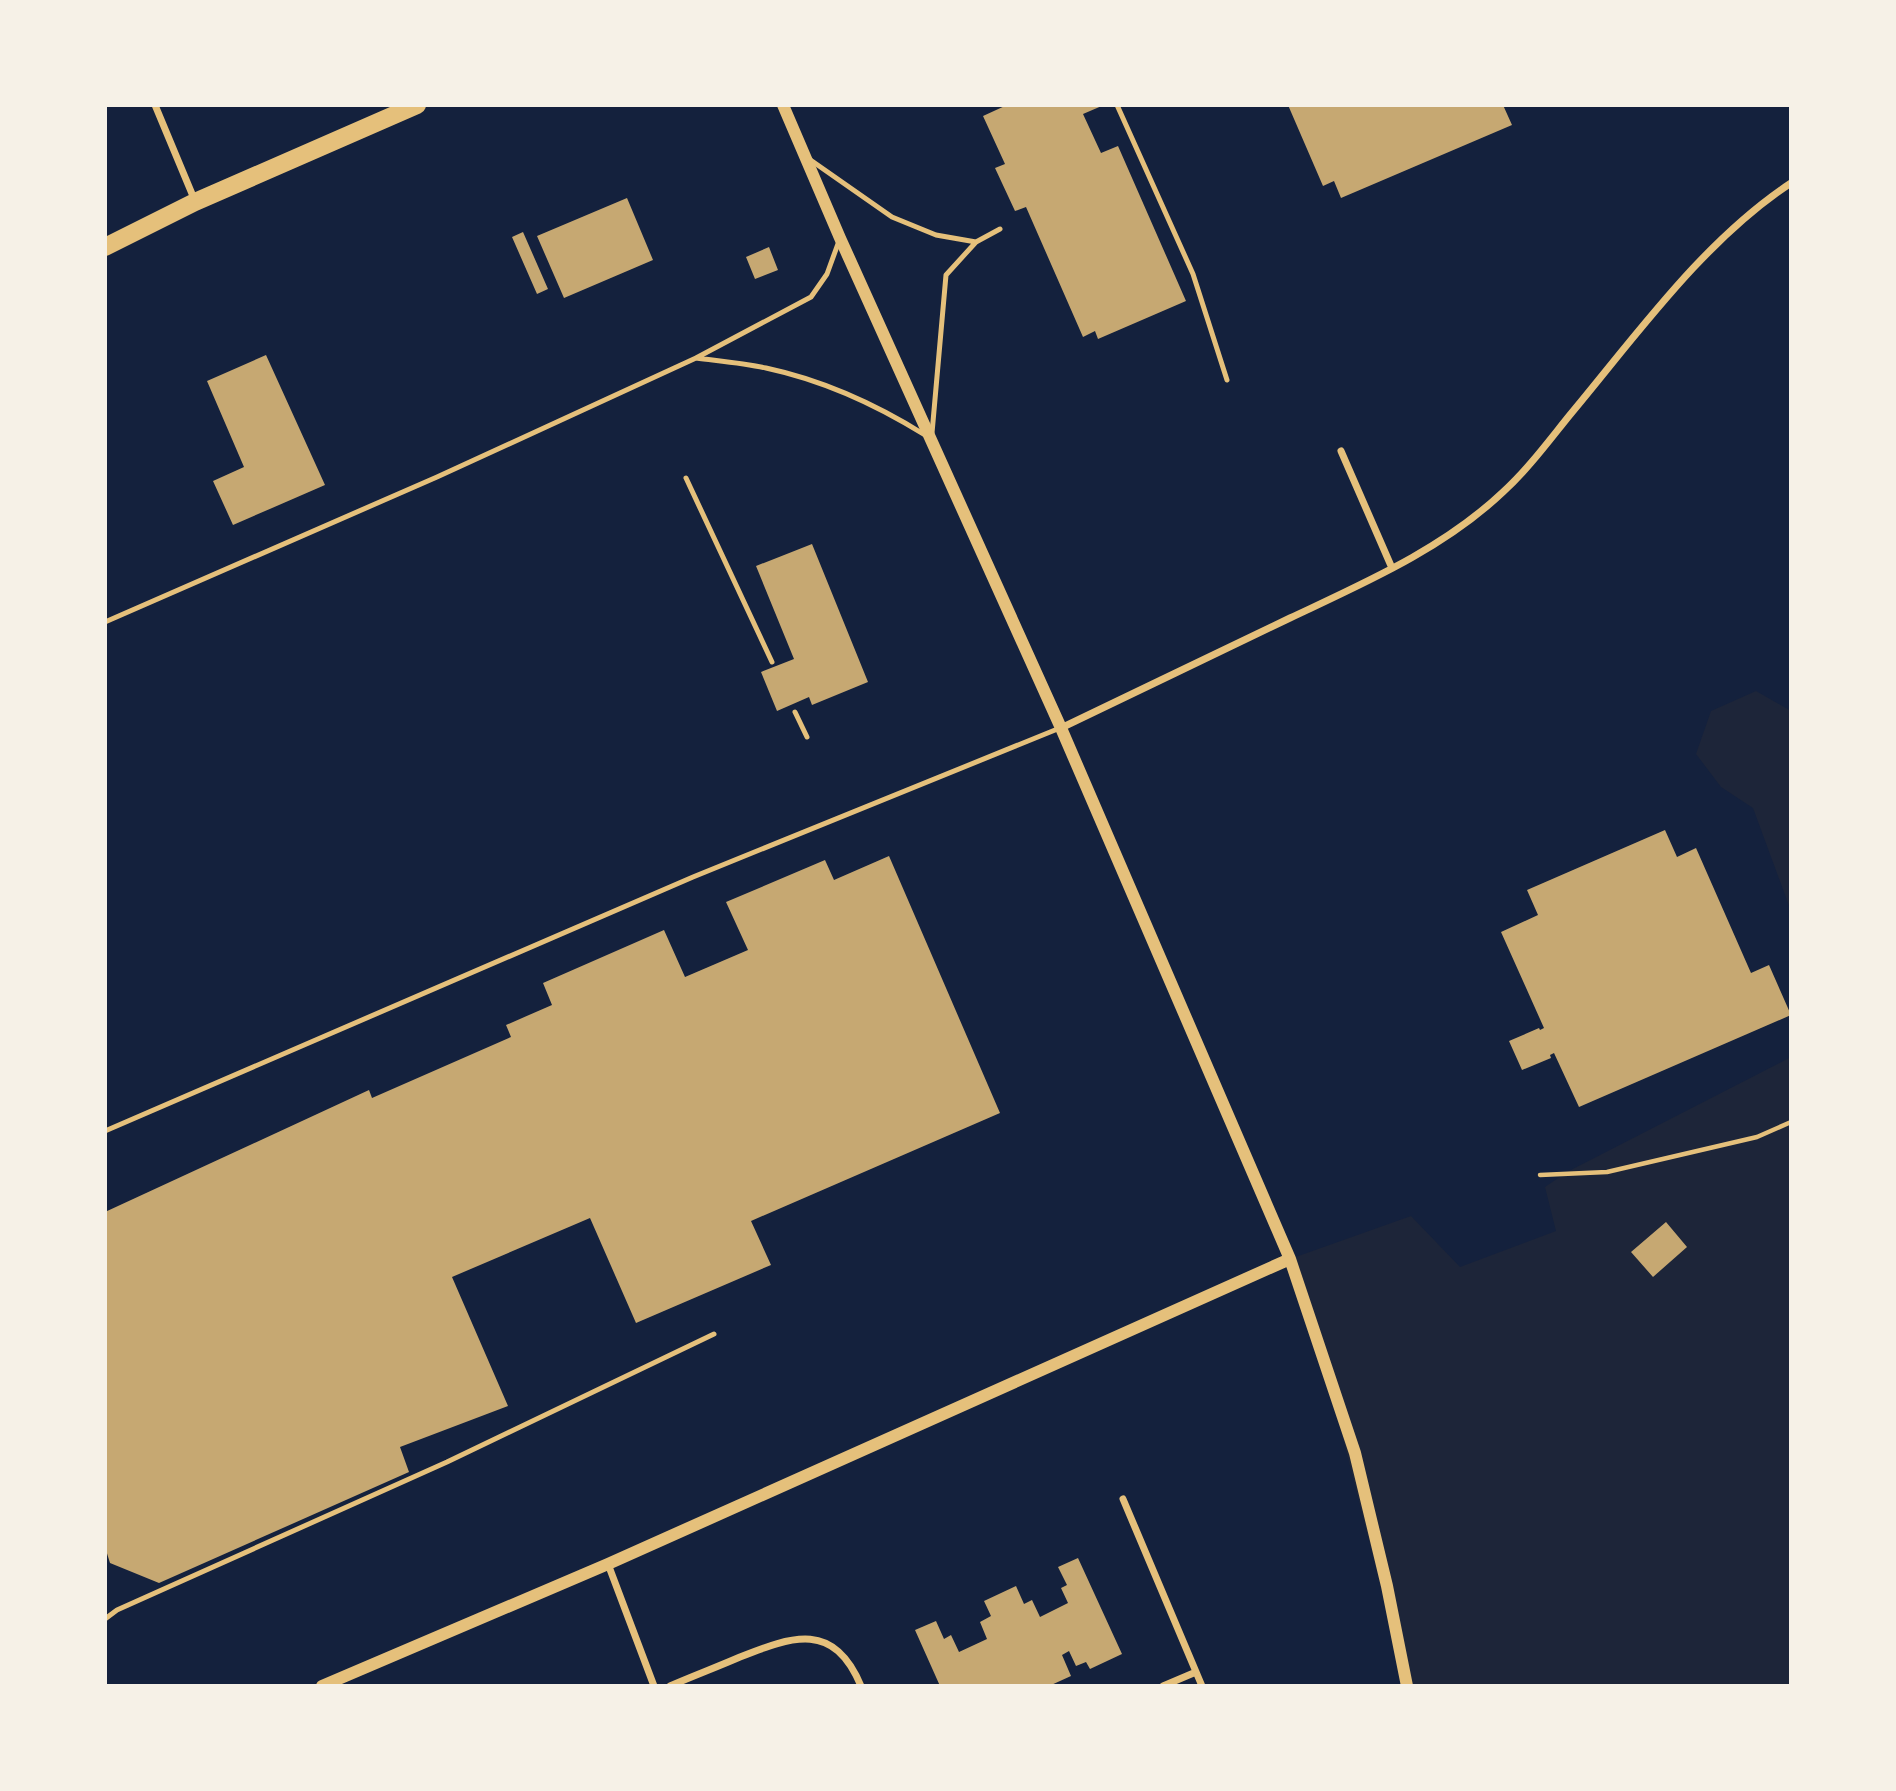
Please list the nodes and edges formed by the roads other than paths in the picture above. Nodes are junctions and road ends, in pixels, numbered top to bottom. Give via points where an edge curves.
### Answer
1 (155, 105) edge
2 (417, 105) edge
3 (783, 105) edge
4 (1117, 105) edge
5 (807, 157) junction
6 (1791, 183) edge
7 (195, 202) junction
8 (1000, 229) dead end
9 (840, 238) junction
10 (976, 242) junction
11 (105, 247) edge
12 (696, 358) junction
13 (1227, 380) dead end
14 (932, 439) junction
15 (1341, 451) dead end
16 (687, 478) dead end
17 (1392, 568) junction
18 (105, 622) edge
19 (772, 662) dead end
20 (795, 712) dead end
21 (1061, 728) junction
22 (807, 737) dead end
23 (105, 1131) edge
24 (1290, 1259) junction
25 (714, 1334) dead end
26 (1124, 1499) dead end
27 (608, 1564) junction
28 (105, 1619) edge
29 (1196, 1672) junction
30 (322, 1686) edge
31 (654, 1686) edge
32 (670, 1686) edge
33 (862, 1686) edge
34 (1163, 1686) edge
35 (1202, 1686) edge
36 (1407, 1686) edge

1 - 7 street
2 - 7 main road
3 - 5 street
4 - 13 lane via 1193,274
5 - 9 street
5 - 10 lane via 892,216 936,235
6 - 17 street via 1728,233 1504,492 1471,520
7 - 11 main road
8 - 10 lane
9 - 12 lane via 827,274 811,297
9 - 14 street
10 - 14 lane via 946,275
12 - 14 lane via 767,368 838,390 894,415
12 - 18 lane
14 - 21 street
15 - 17 street
16 - 19 lane
17 - 21 street
20 - 22 lane
21 - 23 lane via 692,877
21 - 24 street
24 - 27 street
24 - 36 street via 1355,1452
25 - 28 lane
26 - 29 street
27 - 30 street
27 - 31 street
29 - 34 street
29 - 35 street
32 - 33 street via 771,1645 808,1638 822,1641 842,1656

